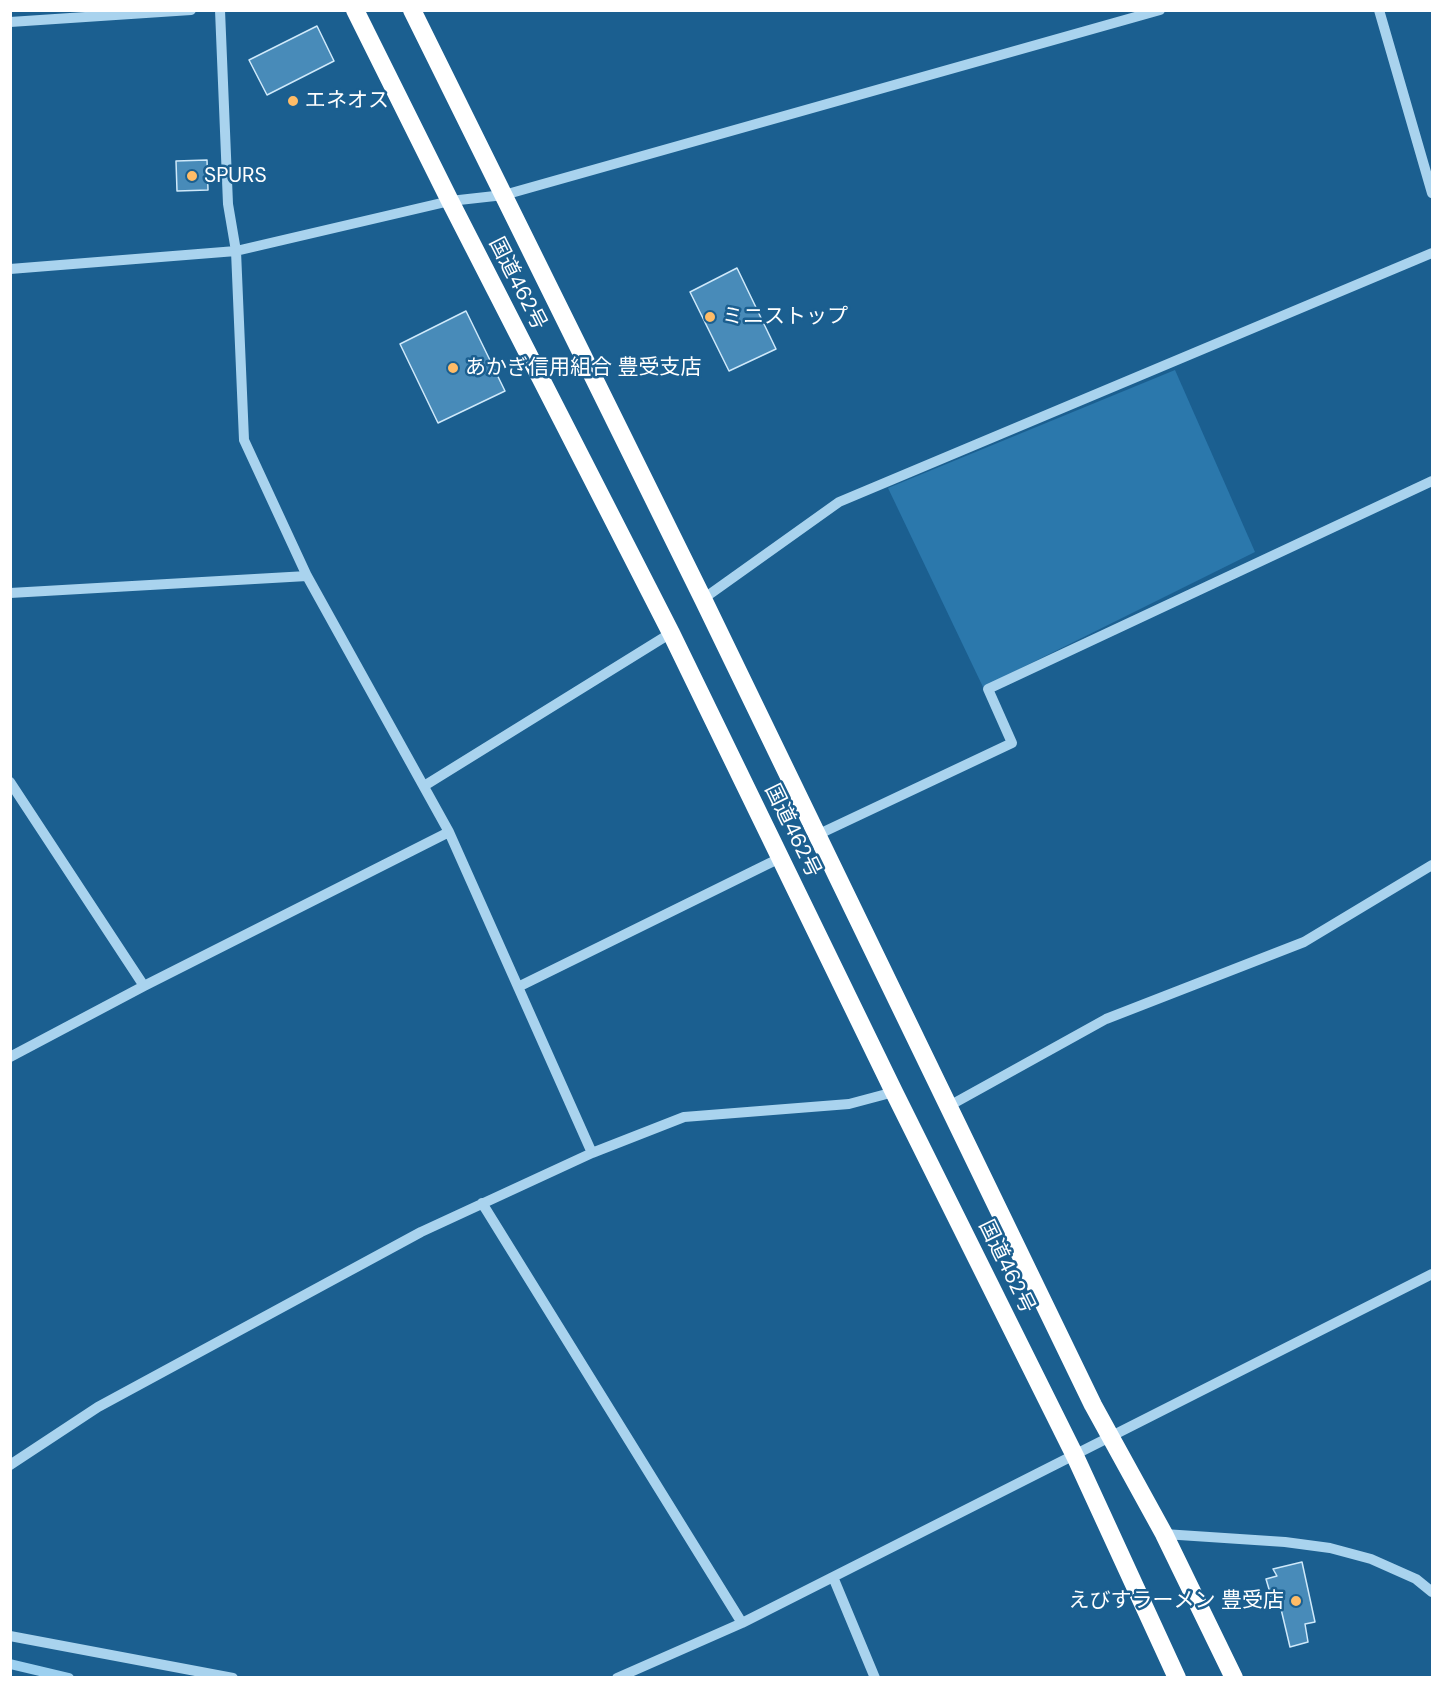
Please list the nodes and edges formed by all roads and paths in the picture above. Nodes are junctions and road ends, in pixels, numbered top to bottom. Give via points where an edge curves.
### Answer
1 (191, 10) edge
2 (220, 10) edge
3 (355, 10) edge
4 (412, 10) edge
5 (1160, 10) edge
6 (1379, 10) edge
7 (10, 22) edge
8 (1432, 193) edge
9 (504, 195) junction
10 (450, 201) junction
11 (236, 251) junction
12 (1432, 253) edge
13 (10, 269) edge
14 (1432, 482) edge
15 (307, 576) junction
16 (10, 593) edge
17 (703, 599) junction
18 (671, 633) junction
19 (10, 782) edge
20 (424, 786) junction
21 (449, 832) junction
22 (817, 835) junction
23 (780, 858) junction
24 (1432, 868) edge
25 (144, 986) junction
26 (518, 987) junction
27 (10, 1057) edge
28 (894, 1092) junction
29 (949, 1106) junction
30 (592, 1153) junction
31 (482, 1203) junction
32 (1432, 1274) edge
33 (1110, 1438) junction
34 (1075, 1456) junction
35 (10, 1465) edge
36 (1164, 1534) junction
37 (833, 1577) junction
38 (1432, 1592) edge
39 (742, 1623) junction
40 (10, 1636) edge
41 (233, 1677) edge
42 (617, 1677) edge
43 (875, 1677) edge
44 (1177, 1677) edge
45 (1234, 1677) edge

1 - 7 street
2 - 11 street via 228,204
3 - 10 highway, 国道462号
4 - 9 highway, 国道462号
5 - 9 street
6 - 8 street
9 - 10 street
9 - 17 highway, 国道462号
10 - 11 street
10 - 18 highway, 国道462号
11 - 13 street
11 - 15 street via 244,440
12 - 17 street via 839,502
14 - 22 street via 988,690 1012,743
15 - 16 street
15 - 20 street
17 - 22 highway, 国道462号
18 - 20 street
18 - 23 highway, 国道462号
19 - 25 street
20 - 21 street
21 - 25 street
21 - 26 street
22 - 29 highway, 国道462号
23 - 26 street
23 - 28 highway, 国道462号
24 - 29 street via 1304,942 1106,1019
25 - 27 street
26 - 30 street
28 - 30 street via 849,1104 684,1117
28 - 34 highway, 国道462号
29 - 33 highway, 国道462号
30 - 31 street
31 - 35 street via 98,1407
31 - 39 street
32 - 33 street
33 - 34 street
33 - 36 highway, 国道462号
34 - 37 street
34 - 44 highway, 国道462号
36 - 38 street via 1330,1548 1371,1559 1416,1579
36 - 45 highway, 国道462号
37 - 39 street
37 - 43 street
39 - 42 street
40 - 41 street

